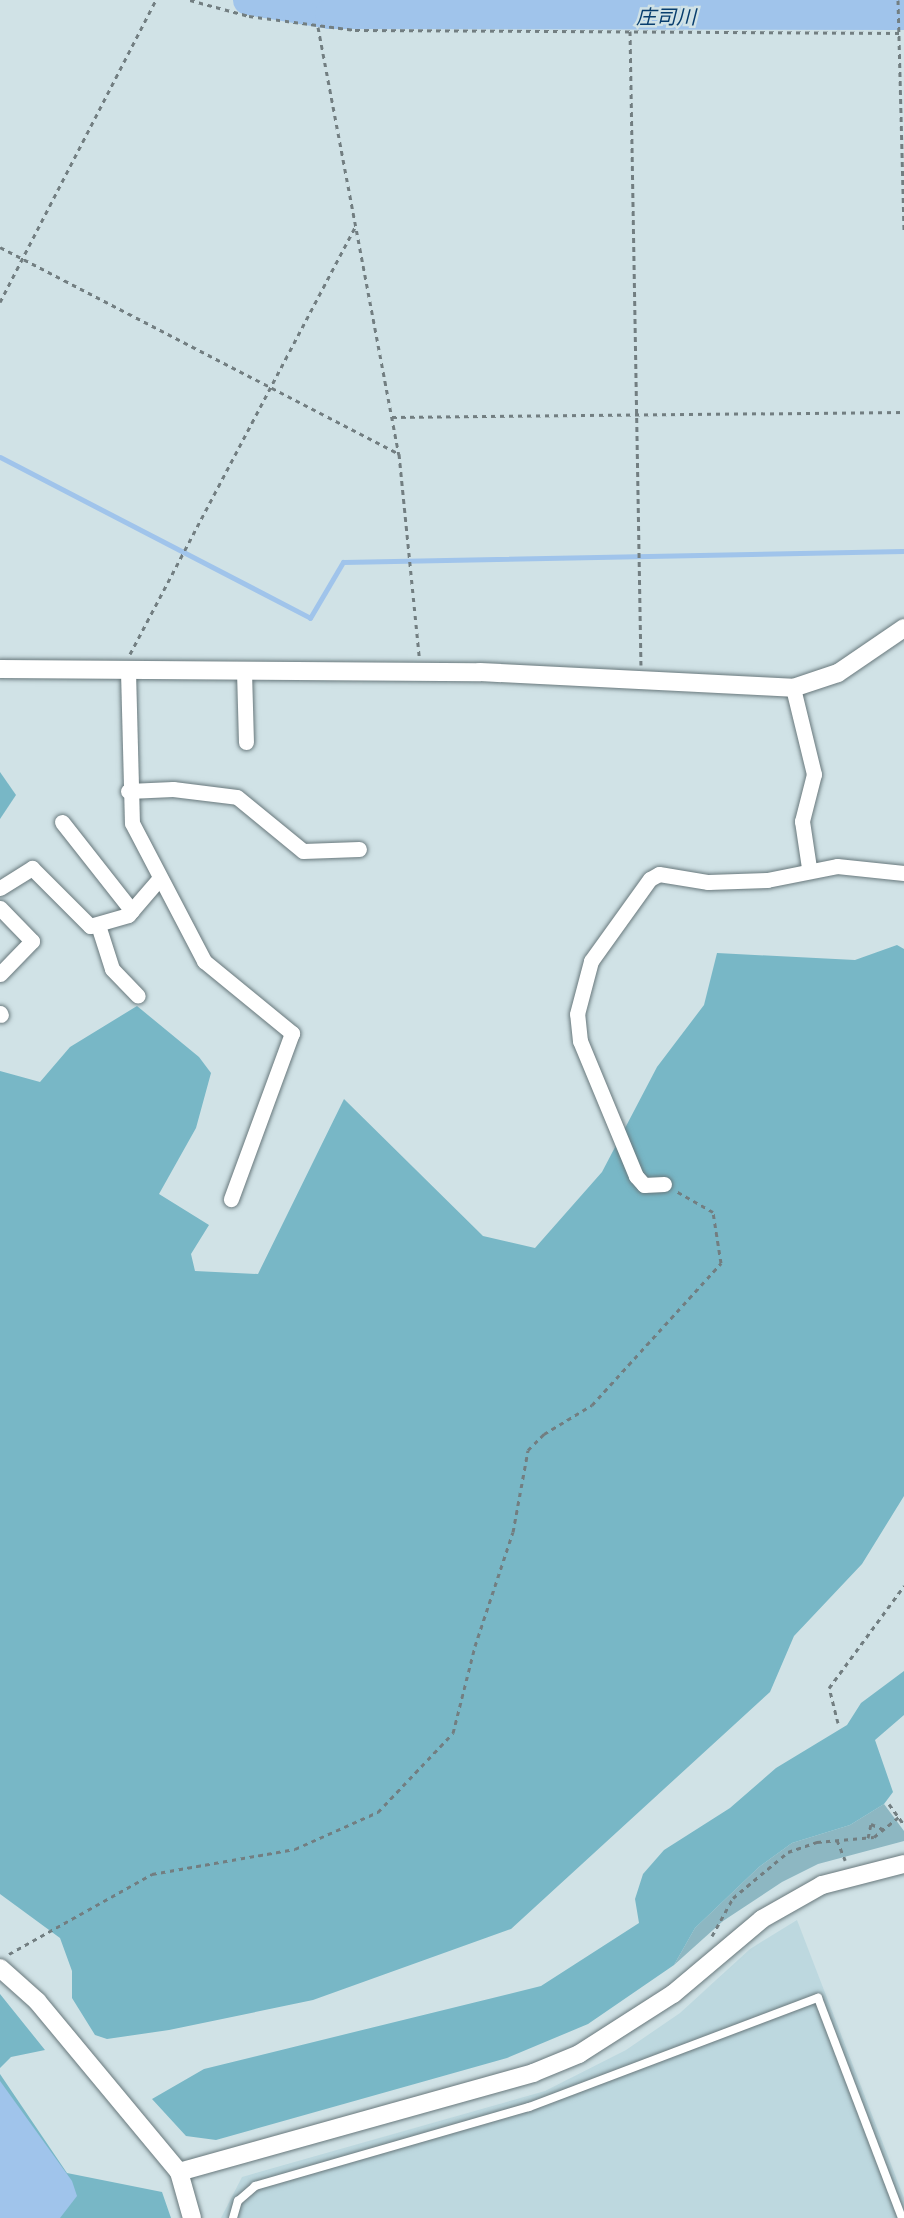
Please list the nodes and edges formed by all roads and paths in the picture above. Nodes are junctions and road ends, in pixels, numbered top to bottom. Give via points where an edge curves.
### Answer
1 (156, 0) edge
2 (190, 0) edge
3 (898, 0) edge
4 (318, 27) junction
5 (630, 31) junction
6 (898, 33) junction
7 (904, 33) edge
8 (356, 226) junction
9 (904, 231) edge
10 (0, 247) edge
11 (24, 259) junction
12 (0, 302) edge
13 (271, 387) junction
14 (904, 412) edge
15 (638, 416) junction
16 (392, 417) junction
17 (399, 454) junction
18 (904, 628) edge
19 (904, 637) edge
20 (884, 645) junction
21 (0, 669) edge
22 (124, 671) junction
23 (244, 671) junction
24 (420, 671) junction
25 (641, 680) junction
26 (793, 688) junction
27 (246, 742) dead end
28 (128, 791) junction
29 (62, 822) dead end
30 (358, 849) dead end
31 (809, 868) junction
32 (904, 873) edge
33 (159, 879) junction
34 (0, 888) edge
35 (0, 909) edge
36 (132, 911) junction
37 (98, 925) junction
38 (0, 975) edge
39 (138, 996) dead end
40 (664, 1184) joint
41 (231, 1199) dead end
42 (904, 1586) edge
43 (838, 1723) dead end
44 (889, 1804) dead end
45 (899, 1817) junction
46 (904, 1825) edge
47 (883, 1829) junction
48 (868, 1838) junction
49 (837, 1840) junction
50 (845, 1860) dead end
51 (904, 1864) edge
52 (712, 1936) dead end
53 (4, 1961) edge
54 (174, 2166) junction
55 (192, 2218) edge
56 (233, 2218) edge
57 (902, 2218) edge

1 - 11 path
2 - 4 path
3 - 6 path
4 - 5 path
4 - 8 path
5 - 6 path
5 - 15 path
6 - 7 path
6 - 9 path
8 - 13 path
8 - 16 path
10 - 11 path
11 - 12 path
11 - 13 path
13 - 17 path
13 - 22 path
14 - 15 path
15 - 16 path
15 - 25 path
16 - 17 path
17 - 24 path
18 - 20 street
19 - 20 street
20 - 26 street via 837,673
21 - 22 street
22 - 23 street
22 - 28 street
23 - 24 street
23 - 27 street
24 - 25 street
25 - 26 street
26 - 31 street via 814,774 802,821
28 - 30 street via 173,789 237,796 303,851
28 - 33 street via 132,824
29 - 36 street
31 - 32 street
31 - 40 street via 767,880 659,874 650,879 591,961 577,1014 580,1041 636,1176 644,1185
33 - 36 street
33 - 41 street via 204,961 292,1033
34 - 37 street via 32,868 81,922
35 - 38 street via 32,941
36 - 37 street
37 - 39 street via 112,969
40 - 53 path via 713,1212 721,1263 592,1405 544,1434 528,1450 513,1532 475,1646 453,1733 378,1812 295,1849 152,1874
42 - 43 path via 829,1688
44 - 45 path
45 - 46 path
45 - 47 path
47 - 48 path
47 - 48 path via 871,1824
48 - 49 path
49 - 50 path
49 - 52 path via 798,1846 781,1857 726,1905
51 - 54 street via 822,1885 762,1919 673,1994 579,2054 533,2073
53 - 54 street
54 - 55 street
56 - 57 lane via 238,2202 255,2186 530,2107 818,1998

